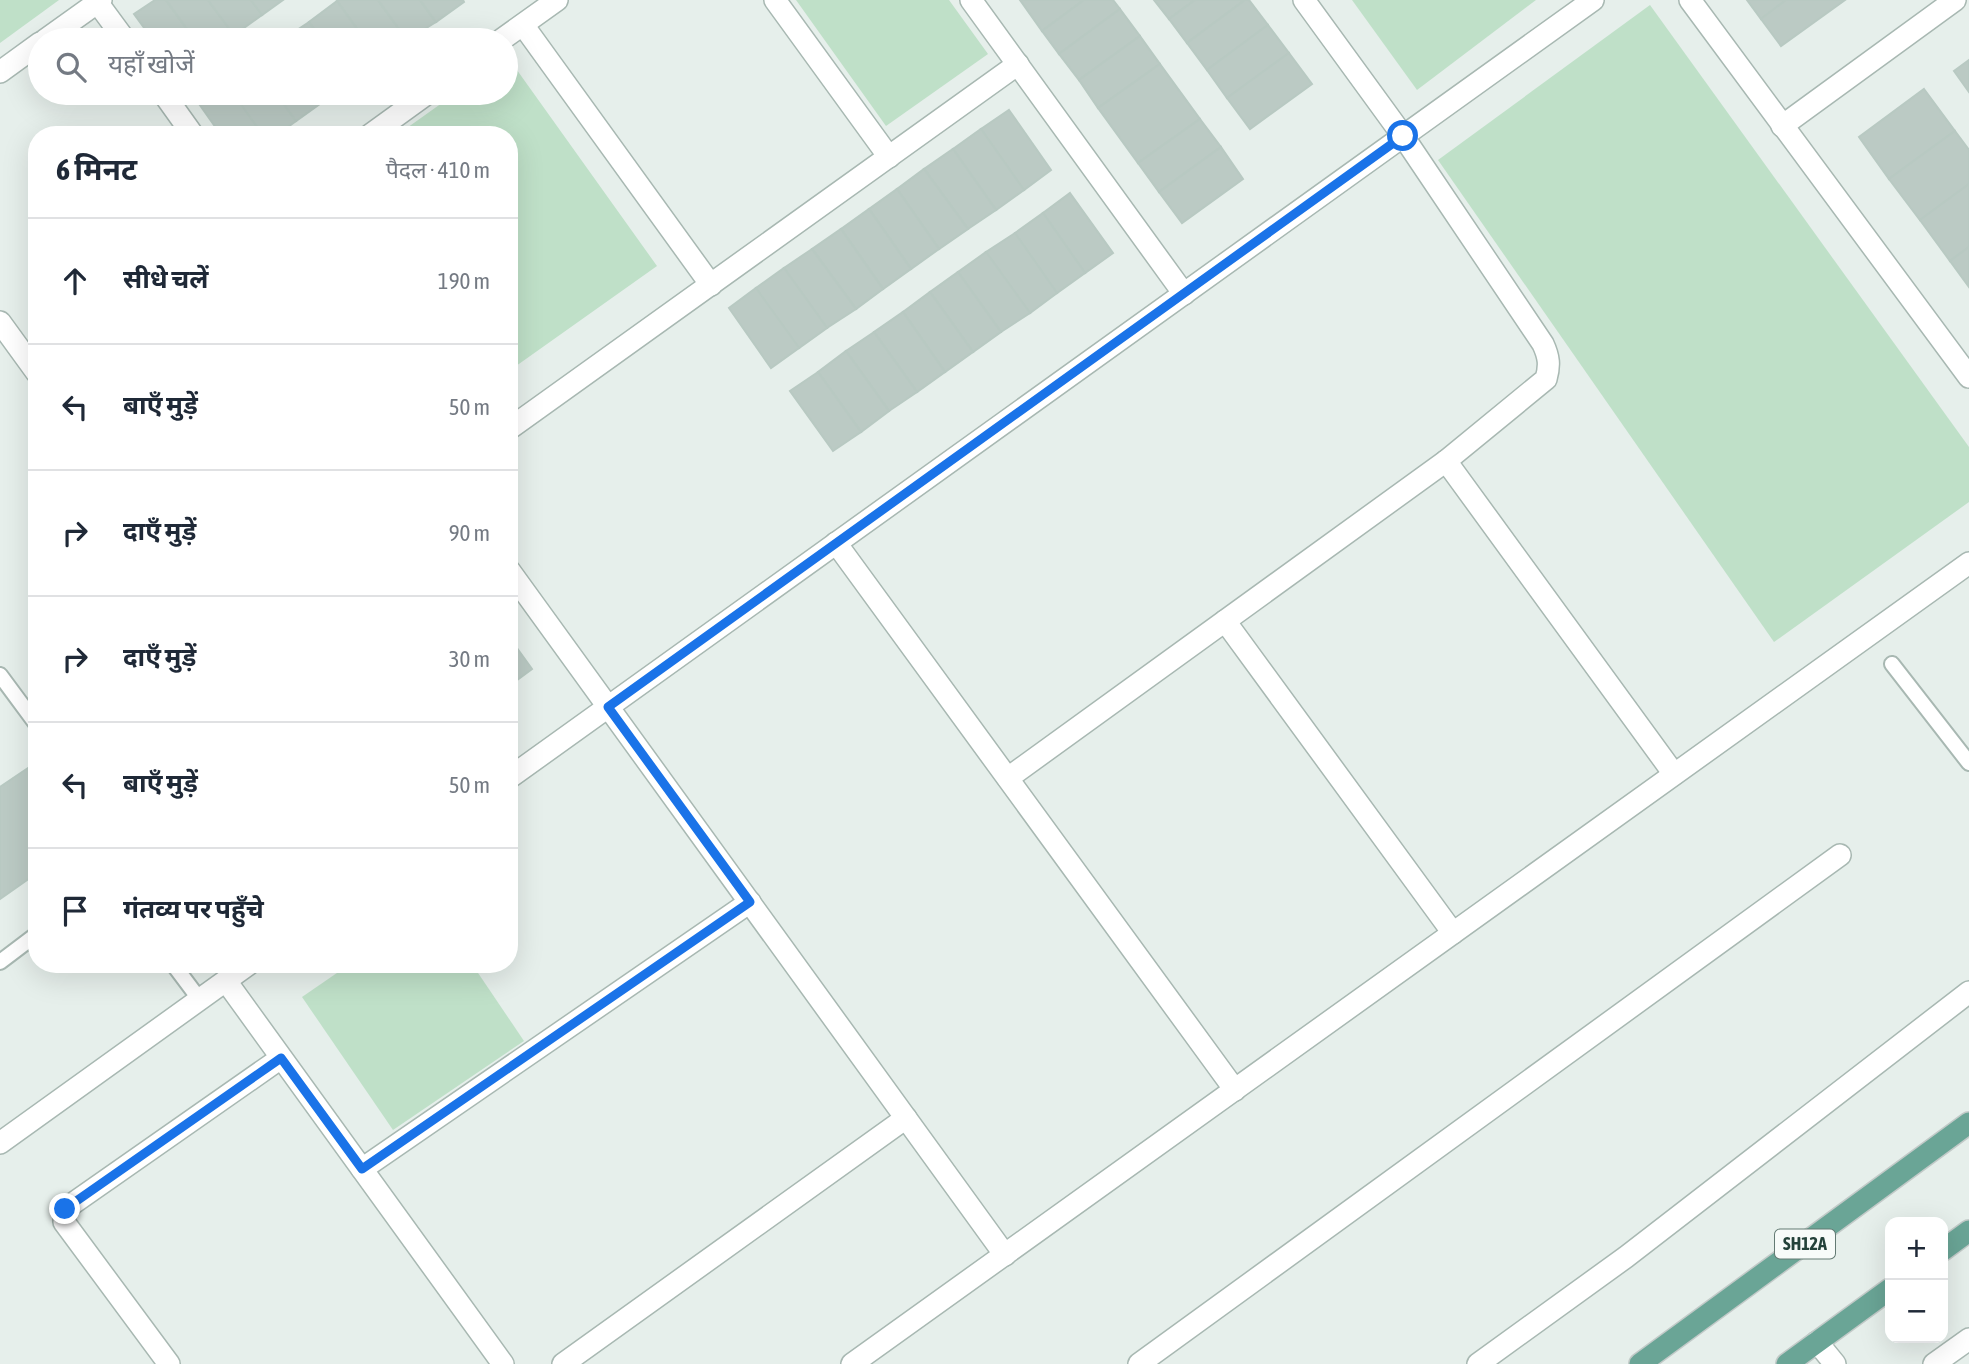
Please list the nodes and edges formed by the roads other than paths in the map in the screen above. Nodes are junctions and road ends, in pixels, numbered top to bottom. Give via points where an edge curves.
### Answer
1 (557, 0) edge
2 (775, 0) edge
3 (971, 0) edge
4 (1304, 0) edge
5 (1593, 0) edge
6 (1690, 0) edge
7 (1955, 0) edge
8 (99, 1) edge
9 (523, 25) junction
10 (62, 28) edge
11 (117, 28) edge
12 (518, 28) edge
13 (28, 52) edge
14 (1018, 64) junction
15 (0, 72) edge
16 (172, 105) edge
17 (411, 105) edge
18 (187, 126) edge
19 (382, 126) edge
20 (1782, 126) junction
21 (1403, 136) junction
22 (889, 157) junction
23 (711, 285) junction
24 (1184, 294) junction
25 (0, 322) edge
26 (28, 361) edge
27 (1969, 377) edge
28 (518, 423) edge
29 (1446, 461) junction
30 (836, 543) junction
31 (1969, 563) edge
32 (518, 582) edge
33 (1226, 621) junction
34 (1892, 664) dead end
35 (0, 675) edge
36 (608, 707) junction
37 (28, 713) edge
38 (1969, 763) edge
39 (518, 772) edge
40 (1674, 774) junction
41 (1008, 778) junction
42 (1840, 855) dead end
43 (750, 902) junction
44 (1453, 933) junction
45 (28, 941) edge
46 (0, 946) edge
47 (18, 949) junction
48 (0, 962) edge
49 (180, 973) edge
50 (237, 973) edge
51 (226, 981) junction
52 (1969, 992) edge
53 (200, 1000) junction
54 (281, 1058) junction
55 (1235, 1090) junction
56 (906, 1118) junction
57 (1969, 1123) edge
58 (0, 1143) edge
59 (362, 1169) junction
60 (1969, 1231) edge
61 (1948, 1246) edge
62 (1005, 1255) junction
63 (1885, 1293) edge
64 (1969, 1339) edge
65 (1817, 1342) junction
66 (169, 1364) edge
67 (503, 1364) edge
68 (564, 1364) edge
69 (852, 1364) edge
70 (1139, 1364) edge
71 (1478, 1364) edge
72 (1640, 1364) edge
73 (1787, 1364) edge
74 (1835, 1364) edge
75 (1934, 1364) edge

1 - 9 street
2 - 22 street
3 - 14 street
4 - 21 street
5 - 21 street
6 - 20 street
7 - 20 street
8 - 10 street
8 - 11 street
9 - 12 street
9 - 23 street
13 - 15 street
14 - 22 street
14 - 24 street
16 - 18 street
17 - 19 street
20 - 27 street
21 - 24 street
21 - 29 street via 1548,356 1546,379
22 - 23 street
23 - 28 street
24 - 30 street
25 - 26 street
29 - 33 street
29 - 40 street
30 - 36 street
30 - 41 street
31 - 40 street
32 - 36 street
33 - 41 street
33 - 44 street
34 - 38 lane
35 - 37 lane
36 - 39 street
36 - 43 street
40 - 44 street
41 - 55 street
42 - 70 street
43 - 56 street
43 - 59 street
44 - 55 street
45 - 47 lane
46 - 47 lane
47 - 48 lane
49 - 53 lane
50 - 51 street
51 - 53 street
51 - 54 street
52 - 71 street via 1626,1257
53 - 58 street
54 - 59 street
54 - 66 street via 65,1209 64,1222
55 - 62 street
56 - 62 street
56 - 68 street
57 - 72 main road, SH12A
59 - 67 street
60 - 61 main road
62 - 69 street
63 - 65 main road
64 - 75 street
65 - 73 main road
65 - 74 street

